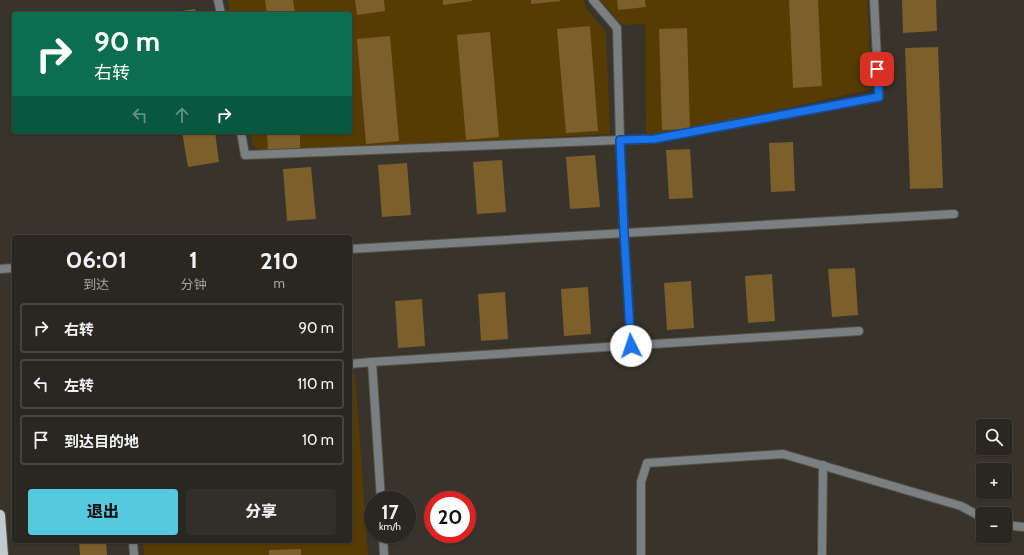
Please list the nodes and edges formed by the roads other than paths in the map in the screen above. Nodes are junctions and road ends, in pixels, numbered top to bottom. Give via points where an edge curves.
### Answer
1 (218, 0) edge
2 (593, 0) edge
3 (874, 0) edge
4 (220, 12) edge
5 (241, 134) edge
6 (620, 140) junction
7 (954, 214) dead end
8 (624, 233) junction
9 (352, 249) edge
10 (12, 268) edge
11 (0, 269) edge
12 (859, 331) dead end
13 (631, 346) junction
14 (372, 362) junction
15 (352, 364) edge
16 (823, 465) junction
17 (380, 491) edge
18 (0, 514) edge
19 (976, 514) edge
20 (1012, 525) edge
21 (1024, 527) edge
22 (133, 543) edge
23 (383, 543) edge
24 (3, 555) edge
25 (134, 555) edge
26 (384, 555) edge
27 (641, 555) edge
28 (822, 555) edge

1 - 4 street
2 - 6 street via 617,28
3 - 6 street via 879,97 654,139
5 - 6 street via 245,155
6 - 8 street
7 - 8 street
8 - 9 street
8 - 13 street
10 - 11 street
12 - 13 street
13 - 14 street
14 - 15 street
14 - 17 street
16 - 19 street via 961,506
16 - 27 street via 783,454 647,463 641,482
16 - 28 street
18 - 24 main road
20 - 21 street
22 - 25 street
23 - 26 street

